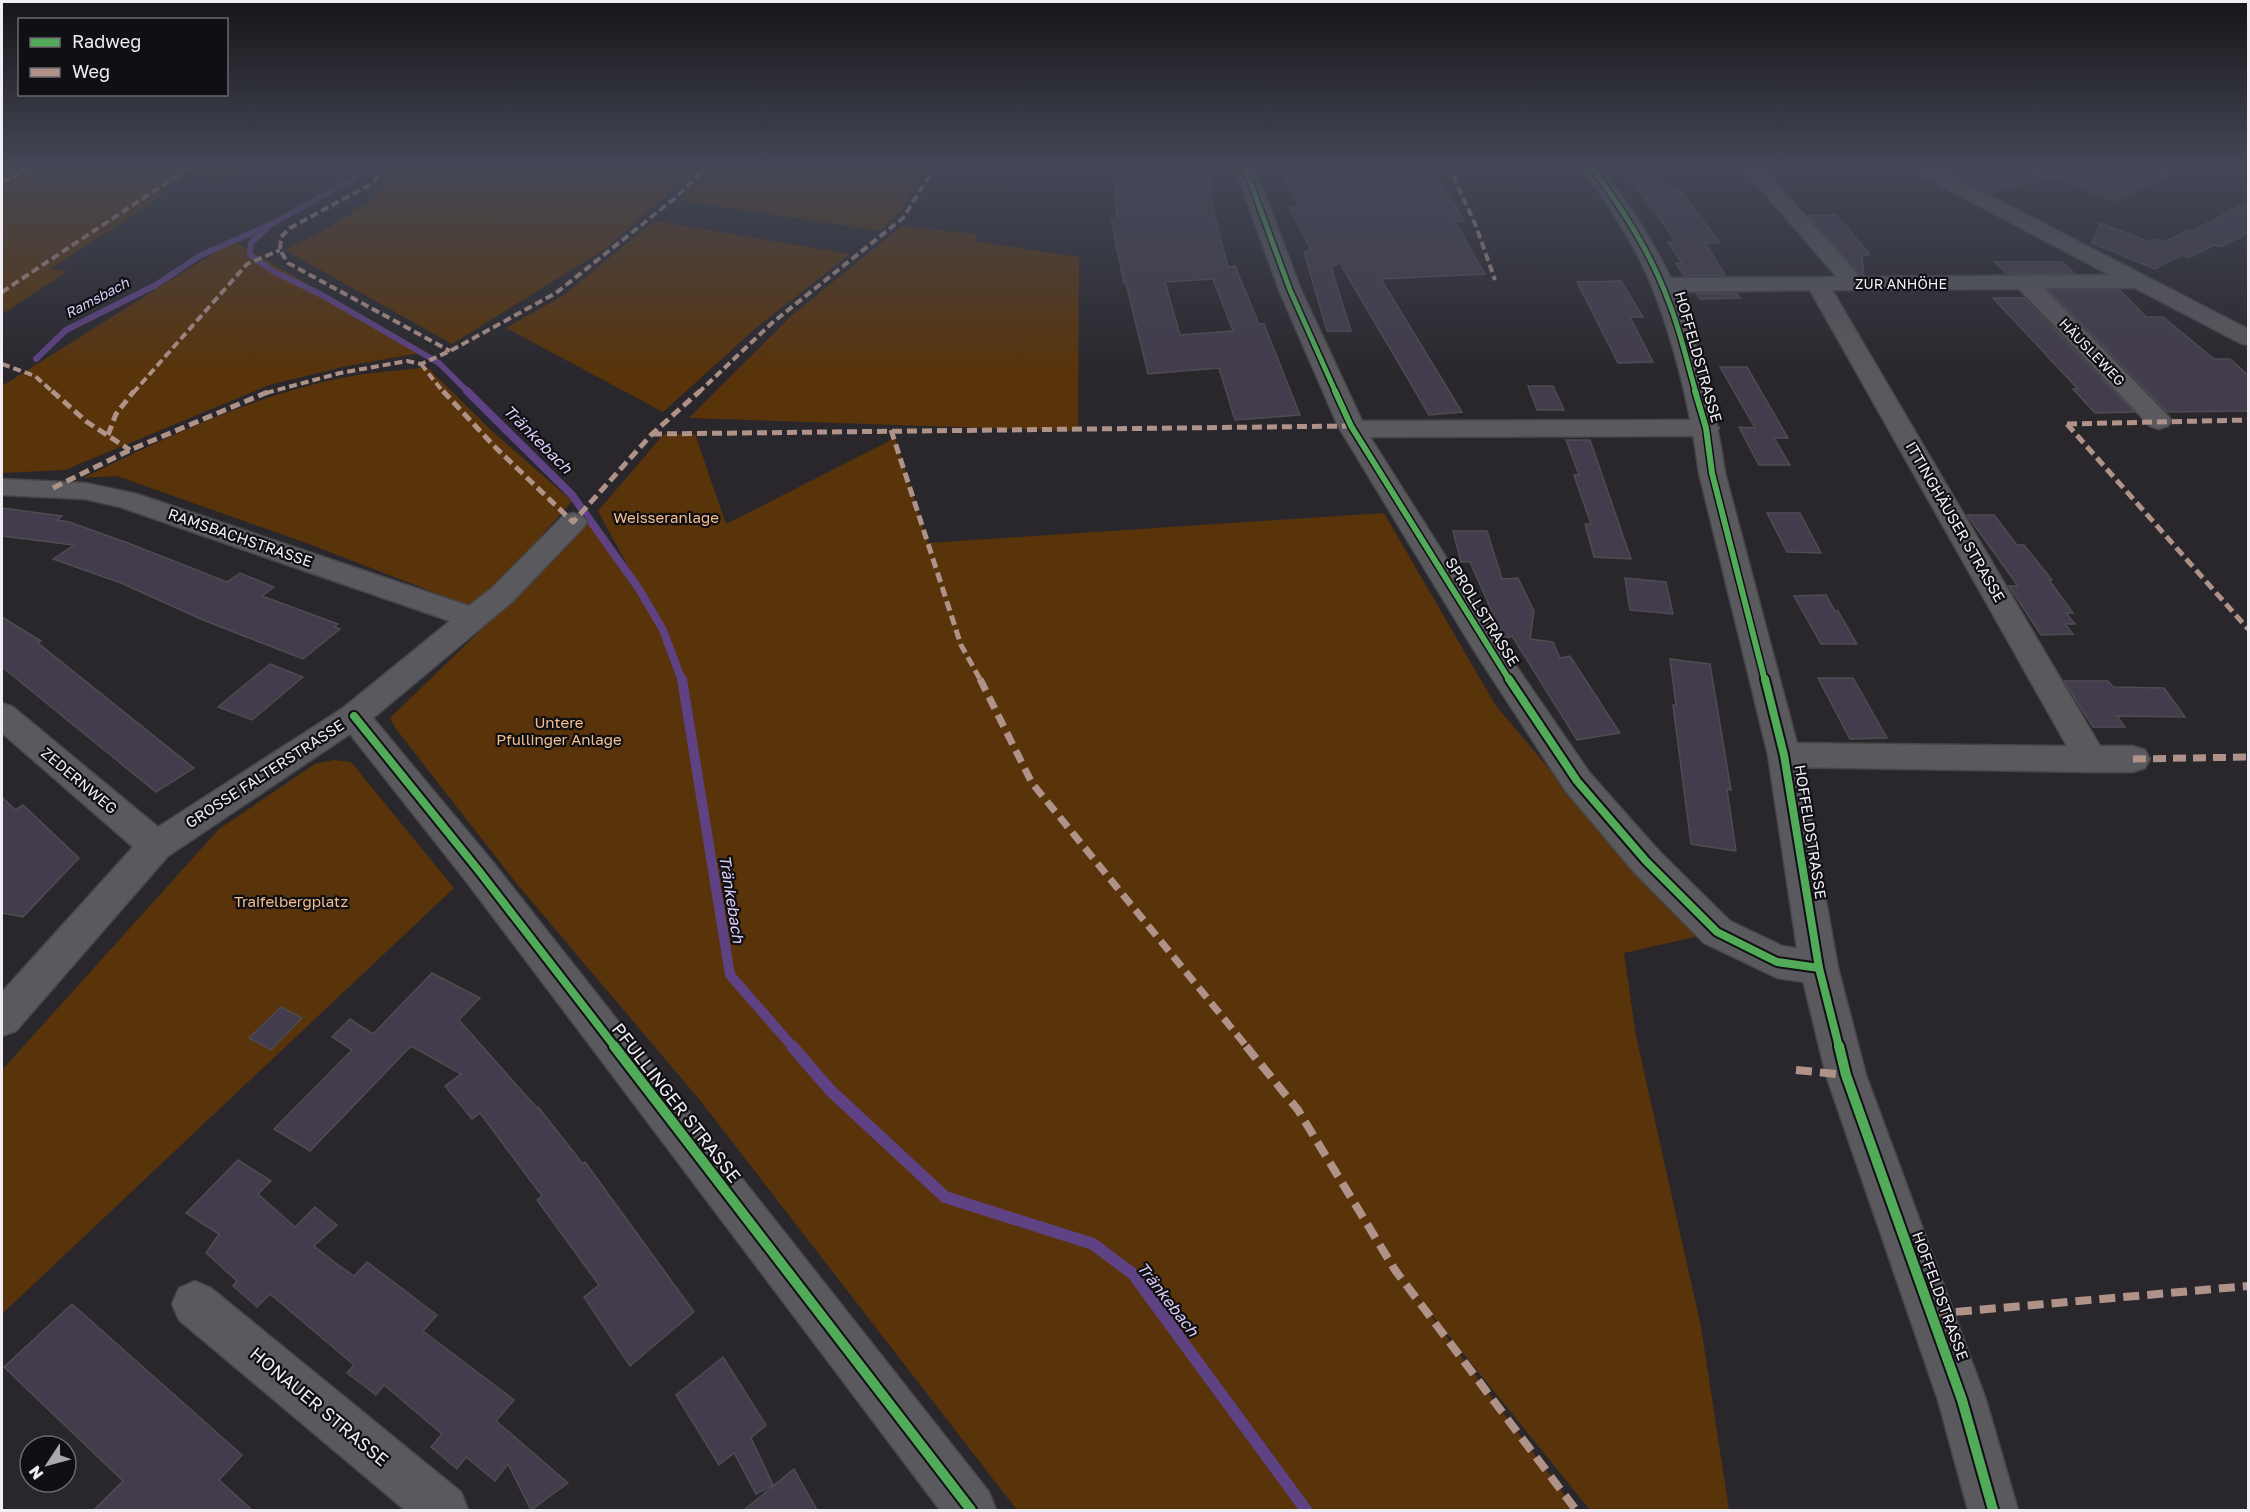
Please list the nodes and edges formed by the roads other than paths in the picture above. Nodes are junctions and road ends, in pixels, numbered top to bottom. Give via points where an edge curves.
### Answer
1 (1270, 236) edge
2 (1636, 236) edge
3 (1812, 236) edge
4 (2052, 236) edge
5 (2139, 281) junction
6 (2026, 283) junction
7 (1855, 284) junction
8 (1663, 285) junction
9 (1818, 285) junction
10 (2248, 338) edge
11 (2159, 421) dead end
12 (1706, 428) junction
13 (1353, 429) junction
14 (2, 487) edge
15 (573, 522) dead end
16 (472, 618) junction
17 (2, 715) edge
18 (354, 716) junction
19 (1784, 755) junction
20 (2091, 759) junction
21 (2133, 759) dead end
22 (156, 846) junction
23 (1819, 968) junction
24 (2, 1019) edge
25 (195, 1304) dead end
26 (443, 1510) edge
27 (971, 1510) edge
28 (1993, 1510) edge

1 - 13 street, SPROLLSTRASSE via 1290,290
2 - 8 street, HOFFELDSTRASSE
3 - 7 street
4 - 5 street
5 - 6 street, ZUR ANHÖHE
5 - 10 street
6 - 7 street, ZUR ANHÖHE
6 - 11 street, HÄUSLEWEG
7 - 9 street, ZUR ANHÖHE
8 - 9 street, ZUR ANHÖHE
8 - 12 street, HOFFELDSTRASSE
9 - 20 street, ITTINGHÄUSER STRASSE
12 - 13 street
12 - 19 street, HOFFELDSTRASSE via 1712,473
13 - 23 street, SPROLLSTRASSE via 1577,782 1646,861 1717,932 1777,962
14 - 16 street, RAMSBACHSTRASSE via 85,491 127,500
15 - 16 street, GROSSE FALTERSTRASSE via 502,595
16 - 18 street, GROSSE FALTERSTRASSE
17 - 22 street, ZEDERNWEG
18 - 22 street, GROSSE FALTERSTRASSE
18 - 27 street, PFULLINGER STRASSE via 479,871
19 - 20 street
19 - 23 street, HOFFELDSTRASSE
20 - 21 street
22 - 24 street, GROSSE FALTERSTRASSE
23 - 28 street, HOFFELDSTRASSE via 1846,1075 1958,1389
25 - 26 street, HONAUER STRASSE

